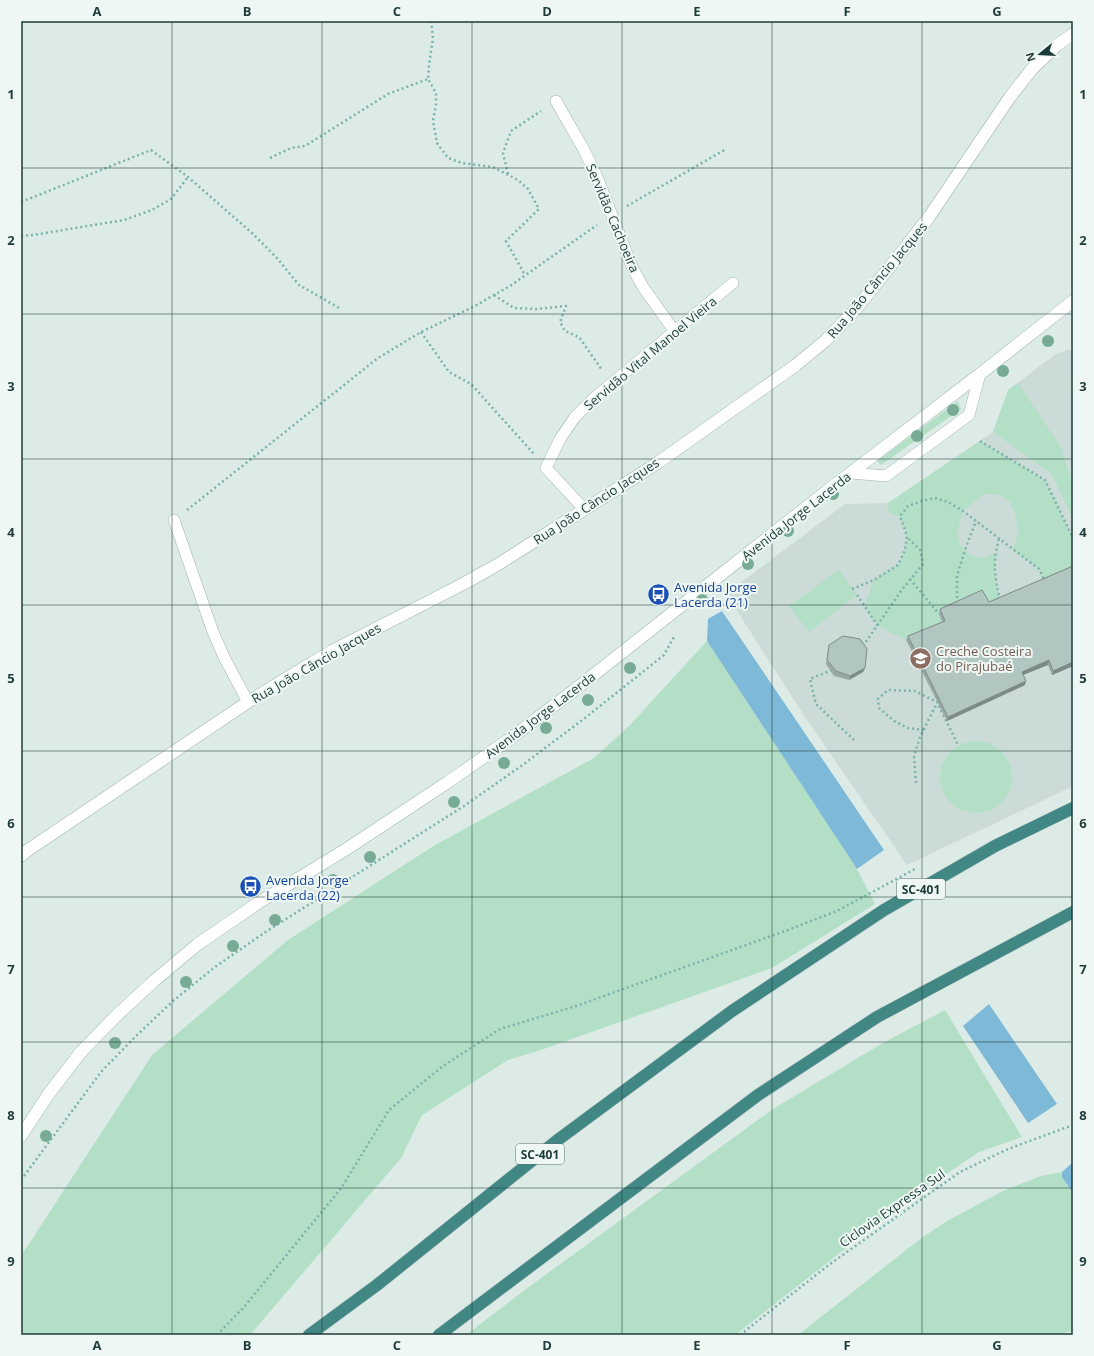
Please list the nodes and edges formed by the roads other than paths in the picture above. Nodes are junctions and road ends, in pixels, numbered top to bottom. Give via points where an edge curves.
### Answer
1 (1073, 34) edge
2 (556, 101) road end
3 (734, 283) dead end
4 (1073, 301) edge
5 (675, 332) junction
6 (980, 374) junction
7 (851, 473) junction
8 (584, 509) junction
9 (174, 520) road end
10 (248, 702) junction
11 (1073, 808) edge
12 (21, 856) edge
13 (1073, 912) edge
14 (21, 1136) edge
15 (309, 1335) edge
16 (439, 1335) edge

1 - 8 street, Rua João Câncio Jacques via 1057,45 1032,69 902,253 855,310 825,341 796,365 656,464
2 - 5 lane, Servidão Cachoeira via 597,177 633,269
3 - 5 lane, Servidão Vital Manoel Vieira
4 - 6 street, Avenida Jorge Lacerda
5 - 8 lane, Servidão Vital Manoel Vieira via 594,398 575,417 560,439 546,468
6 - 7 street, Avenida Jorge Lacerda
6 - 7 lane via 969,415 886,476
7 - 14 street, Avenida Jorge Lacerda via 508,740 351,846 198,944 155,980 80,1053
8 - 10 street, Rua João Câncio Jacques via 463,584 332,651
9 - 10 lane via 213,632
10 - 12 street, Rua João Câncio Jacques
11 - 15 highway, SC-401 via 995,846 884,910 732,1011 559,1139 377,1285
13 - 16 highway via 878,1017 758,1095

